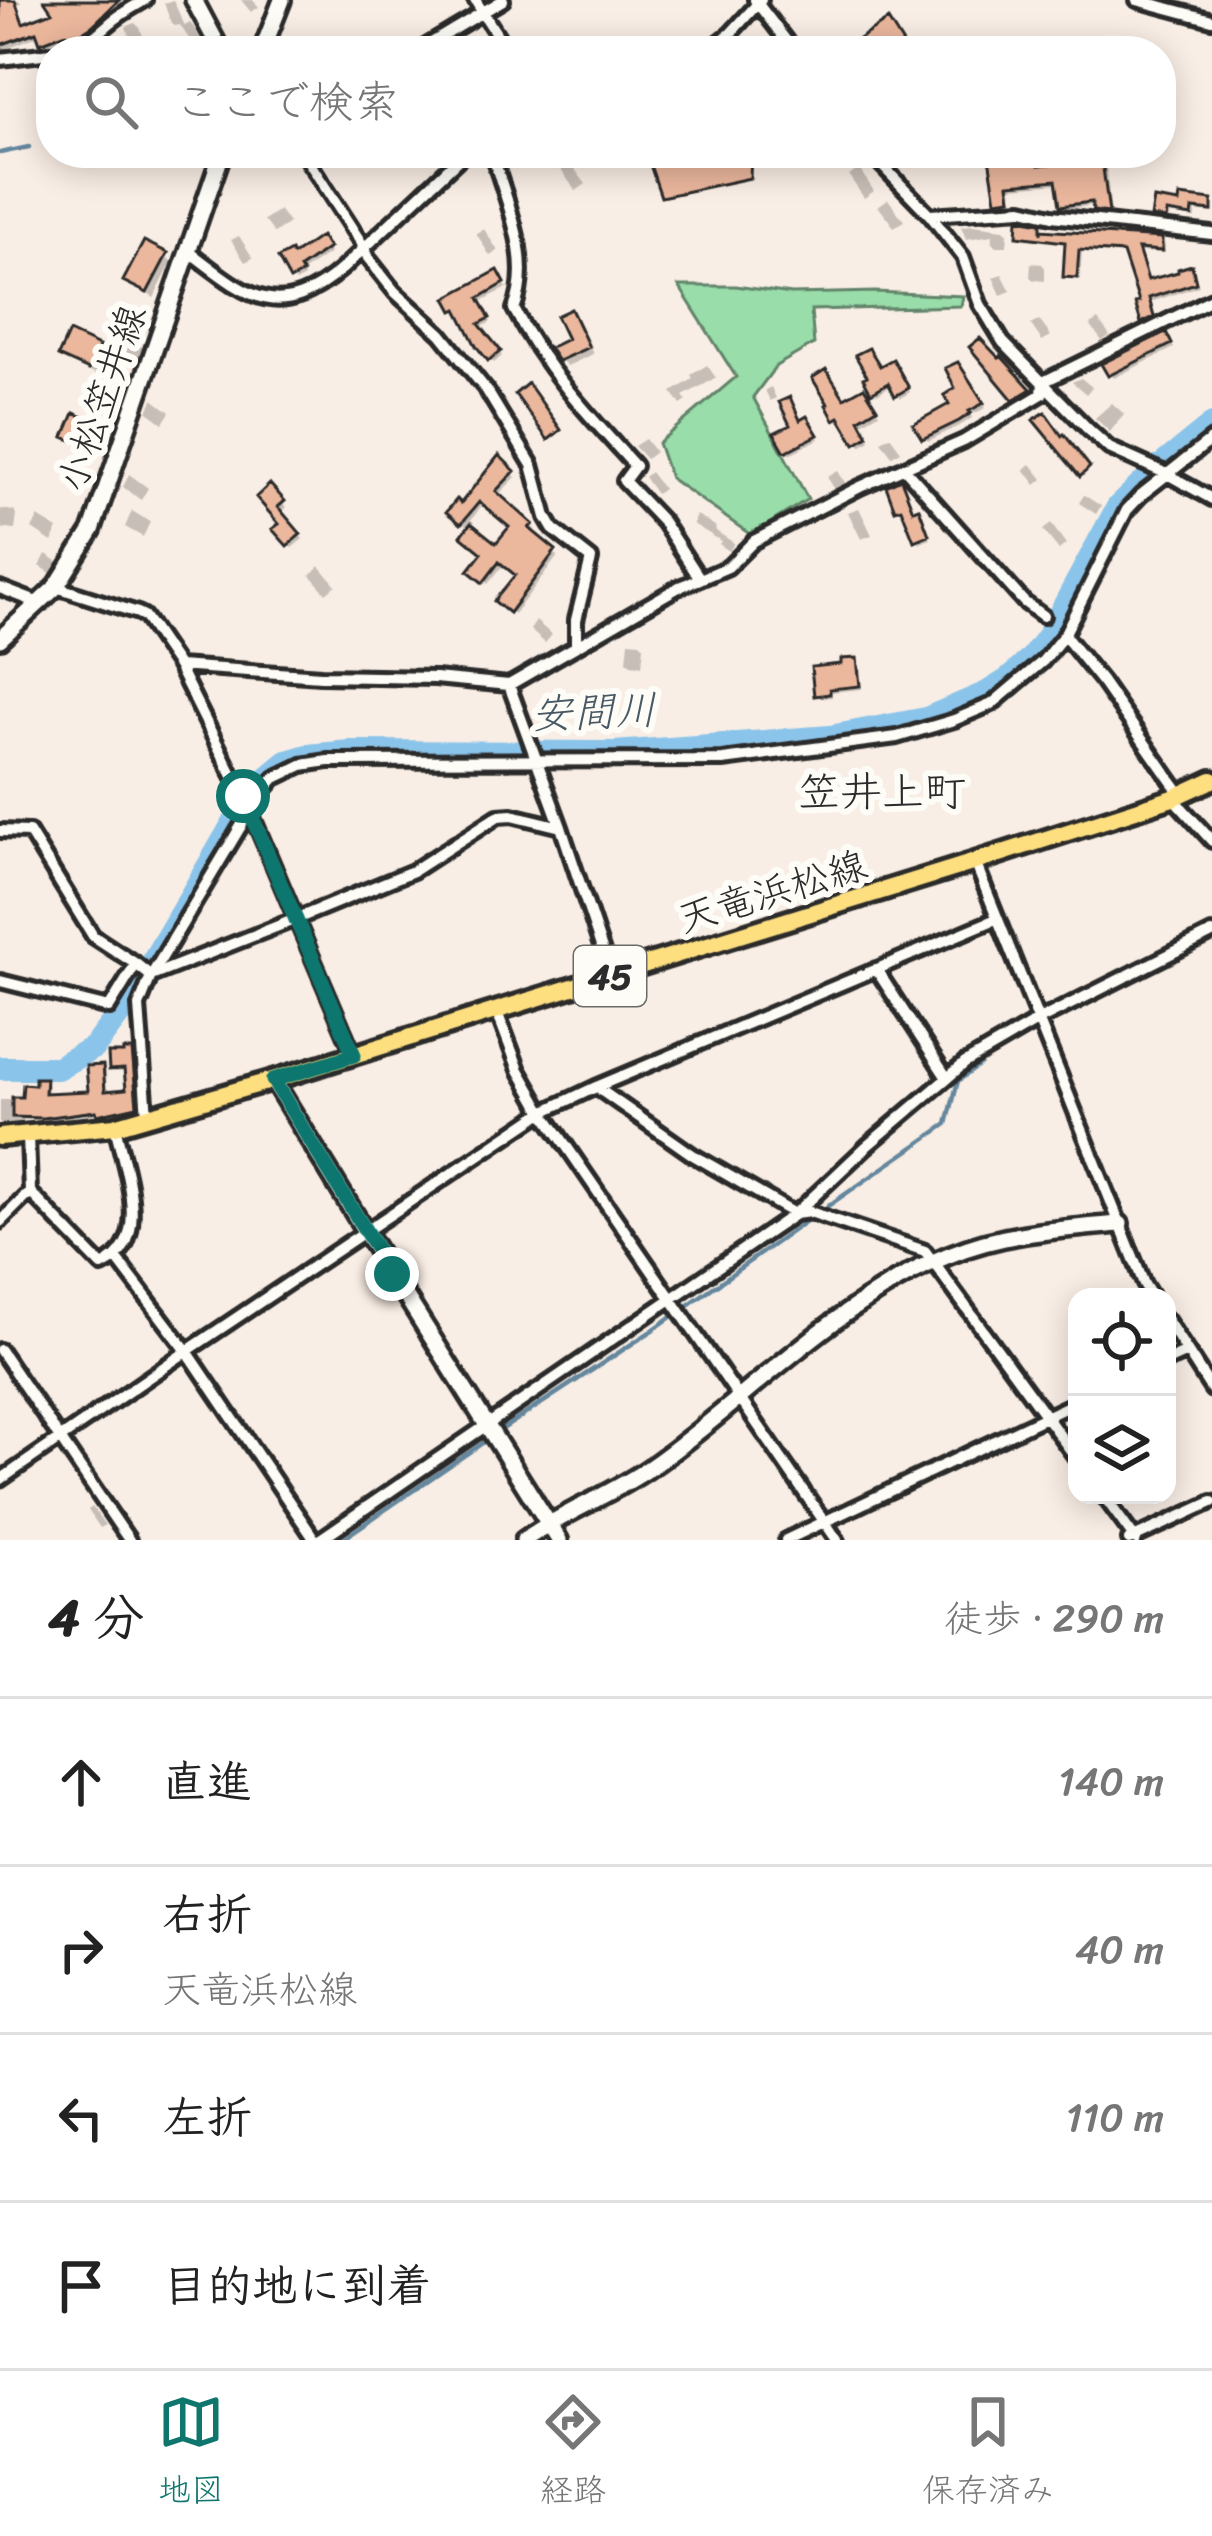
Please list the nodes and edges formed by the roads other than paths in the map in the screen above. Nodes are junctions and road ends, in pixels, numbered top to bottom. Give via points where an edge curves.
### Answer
1 (145, 0) edge
2 (194, 0) edge
3 (282, 0) edge
4 (475, 0) edge
5 (503, 0) edge
6 (1137, 0) edge
7 (758, 1) edge
8 (483, 12) junction
9 (1212, 20) edge
10 (97, 36) edge
11 (213, 36) edge
12 (268, 36) edge
13 (443, 36) edge
14 (498, 36) edge
15 (727, 36) edge
16 (783, 36) edge
17 (36, 55) edge
18 (0, 59) edge
19 (217, 168) edge
20 (313, 168) edge
21 (449, 168) edge
22 (496, 168) edge
23 (885, 168) edge
24 (931, 215) junction
25 (1212, 234) edge
26 (364, 248) junction
27 (187, 250) junction
28 (1212, 299) edge
29 (1043, 382) junction
30 (1212, 439) edge
31 (904, 468) junction
32 (1167, 473) junction
33 (1212, 500) edge
34 (700, 579) junction
35 (56, 587) junction
36 (0, 588) edge
37 (39, 603) junction
38 (1043, 616) dead end
39 (1064, 635) junction
40 (0, 638) edge
41 (576, 646) junction
42 (178, 666) junction
43 (509, 685) junction
44 (535, 755) junction
45 (1212, 780) edge
46 (1177, 796) junction
47 (247, 804) junction
48 (561, 827) junction
49 (0, 831) edge
50 (1212, 841) edge
51 (975, 862) junction
52 (296, 919) junction
53 (996, 919) junction
54 (1212, 933) edge
55 (876, 969) junction
56 (145, 971) junction
57 (611, 976) junction
58 (0, 981) edge
59 (497, 1012) junction
60 (1037, 1021) junction
61 (354, 1055) junction
62 (947, 1078) junction
63 (273, 1080) junction
64 (596, 1087) junction
65 (543, 1112) junction
66 (146, 1116) junction
67 (115, 1126) junction
68 (28, 1136) junction
69 (0, 1137) edge
70 (30, 1192) junction
71 (795, 1214) junction
72 (0, 1222) edge
73 (1120, 1224) junction
74 (365, 1232) junction
75 (117, 1259) junction
76 (934, 1262) junction
77 (1146, 1288) edge
78 (674, 1301) junction
79 (1176, 1334) edge
80 (0, 1350) edge
81 (187, 1351) junction
82 (1187, 1352) junction
83 (1176, 1357) edge
84 (1212, 1390) edge
85 (740, 1397) junction
86 (1068, 1406) edge
87 (1046, 1417) junction
88 (488, 1425) junction
89 (58, 1439) junction
90 (1068, 1447) edge
91 (0, 1480) edge
92 (1212, 1502) edge
93 (1109, 1504) edge
94 (824, 1520) junction
95 (548, 1523) junction
96 (1133, 1539) edge
97 (129, 1540) edge
98 (317, 1540) edge
99 (524, 1540) edge
100 (559, 1540) edge
101 (786, 1540) edge
102 (837, 1540) edge

1 - 10 street
2 - 11 street
3 - 12 street
4 - 8 street
5 - 8 street
6 - 9 street
7 - 15 street
7 - 16 street
8 - 13 street
8 - 14 street
17 - 18 street
19 - 27 street, 小松笠井線
20 - 26 street
21 - 26 street
22 - 34 street via 520,254 514,309 565,389 635,466 624,481
23 - 24 street
24 - 25 street via 1022,209
24 - 29 street via 963,257 1004,342
26 - 27 street via 322,286 283,299 241,291
26 - 41 street via 488,391 532,464 545,517 591,559
27 - 35 street, 小松笠井線 via 92,530
28 - 29 street
29 - 31 street via 1042,394 1014,412
29 - 32 street via 1109,448
30 - 32 street
31 - 34 street via 754,541 728,567
31 - 38 street
32 - 33 street
32 - 39 street via 1127,510
34 - 41 street
35 - 37 street, 小松笠井線
35 - 42 street via 144,616
36 - 37 street
37 - 40 street, 小松笠井線
39 - 44 street via 992,704 897,737 723,760
39 - 46 street
41 - 43 street
42 - 43 street
42 - 47 street
43 - 44 street
44 - 47 street via 328,760 275,778
44 - 48 street
45 - 46 main road, 天竜浜松線 / 45
46 - 50 street
46 - 51 main road, 天竜浜松線 / 45
47 - 52 street
47 - 56 street
48 - 52 street via 498,815 413,871
48 - 57 street
49 - 56 street via 29,832 92,936
51 - 53 street
51 - 57 main road, 天竜浜松線 / 45
52 - 56 street
52 - 61 street
53 - 55 street
53 - 60 street
54 - 60 street
55 - 62 street
55 - 64 street
56 - 58 street via 109,1008
56 - 66 street via 139,1006
57 - 59 main road, 天竜浜松線 / 45
59 - 61 main road, 天竜浜松線 / 45
59 - 65 street
60 - 62 street
60 - 73 street
61 - 63 main road, 天竜浜松線 / 45
62 - 71 street
63 - 66 main road, 天竜浜松線 / 45
63 - 74 street
64 - 65 street
64 - 71 street
65 - 74 street
65 - 78 street
66 - 67 main road, 天竜浜松線 / 45
67 - 68 main road, 天竜浜松線 / 45
67 - 75 street via 132,1231
68 - 69 main road, 天竜浜松線 / 45
68 - 70 street
70 - 72 street
70 - 75 street via 102,1266
71 - 76 street via 810,1211 925,1251
71 - 78 street
73 - 76 street via 1012,1237
73 - 77 street
74 - 81 street
74 - 88 street
75 - 81 street
76 - 85 street via 878,1291
76 - 87 street
78 - 85 street
78 - 88 street
79 - 82 street
80 - 89 street
81 - 89 street
81 - 98 street
82 - 83 street
82 - 84 street
85 - 94 street
85 - 95 street via 650,1468
86 - 87 street
87 - 90 street
87 - 94 street
88 - 95 street
88 - 98 street
89 - 91 street
89 - 97 street
92 - 96 street
93 - 96 street
94 - 101 street
94 - 102 street
95 - 99 street
95 - 100 street

